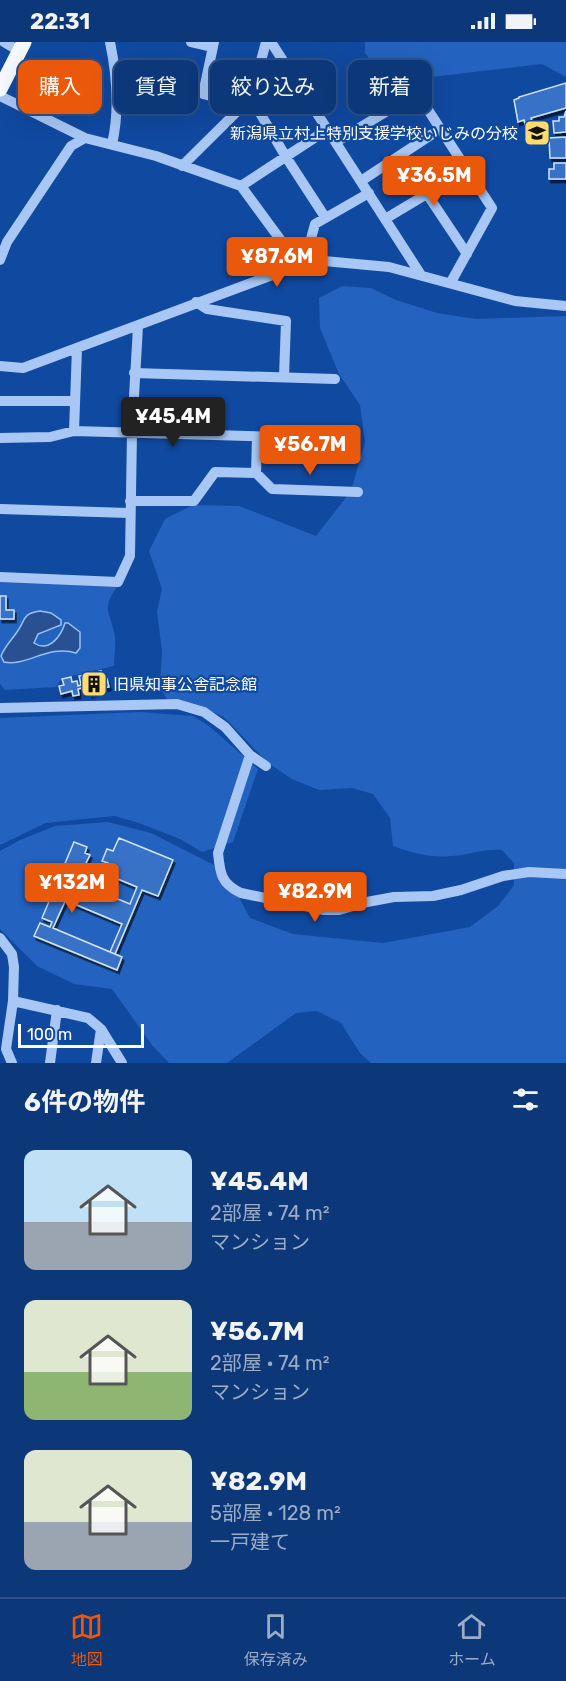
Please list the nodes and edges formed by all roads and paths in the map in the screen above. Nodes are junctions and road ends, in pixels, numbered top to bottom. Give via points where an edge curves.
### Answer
1 (4, 42) edge
2 (110, 42) edge
3 (191, 42) edge
4 (266, 42) edge
5 (271, 42) edge
6 (213, 45) edge
7 (21, 46) edge
8 (261, 60) edge
9 (282, 60) edge
10 (0, 89) edge
11 (210, 95) edge
12 (0, 96) edge
13 (235, 114) edge
14 (257, 114) edge
15 (317, 114) edge
16 (327, 129) junction
17 (440, 129) junction
18 (85, 138) junction
19 (336, 142) junction
20 (112, 144) junction
21 (401, 155) junction
22 (286, 157) junction
23 (182, 166) junction
24 (467, 170) junction
25 (361, 181) junction
26 (241, 186) junction
27 (369, 193) junction
28 (427, 194) junction
29 (325, 217) junction
30 (385, 219) junction
31 (467, 254) junction
32 (0, 260) edge
33 (301, 264) junction
34 (421, 275) junction
35 (452, 282) junction
36 (196, 302) junction
37 (566, 306) edge
38 (138, 326) junction
39 (77, 348) junction
40 (0, 366) edge
41 (134, 373) junction
42 (284, 377) junction
43 (335, 379) dead end
44 (0, 401) edge
45 (75, 401) junction
46 (74, 431) junction
47 (132, 432) junction
48 (257, 436) junction
49 (0, 438) edge
50 (349, 439) dead end
51 (256, 473) junction
52 (357, 492) dead end
53 (130, 507) junction
54 (0, 509) edge
55 (0, 577) edge
56 (0, 708) edge
57 (250, 755) junction
58 (266, 766) dead end
59 (566, 874) edge
60 (0, 938) edge
61 (13, 1001) junction
62 (57, 1010) junction
63 (101, 1029) junction
64 (12, 1063) edge
65 (50, 1063) edge
66 (96, 1063) edge
67 (122, 1063) edge

1 - 7 street
2 - 20 street via 116,69 117,121
3 - 6 street
4 - 8 street
5 - 9 street
6 - 11 street via 203,94
7 - 10 main road
12 - 18 street
13 - 23 street
14 - 22 street
15 - 16 street
16 - 19 street
16 - 22 street
17 - 19 street via 417,93
17 - 21 street
17 - 24 street
18 - 20 street
18 - 32 street via 70,146 7,242
19 - 25 street
20 - 23 street
21 - 25 street
21 - 28 street
22 - 26 street
22 - 29 street
23 - 26 street
24 - 28 street
24 - 31 street via 492,208
25 - 27 street
26 - 33 street
27 - 29 street
27 - 30 street
28 - 30 street
28 - 31 street
29 - 33 street via 315,224
30 - 34 street
31 - 35 street
33 - 34 street via 324,261 389,267
33 - 36 street
34 - 35 street
35 - 37 street via 515,301
36 - 38 street
36 - 42 street via 207,309 285,321
38 - 39 street
38 - 41 street
39 - 40 street via 23,368
39 - 45 street
41 - 42 street
41 - 47 street
42 - 43 street
44 - 45 street
45 - 46 street
46 - 47 street
46 - 49 street via 50,437
47 - 48 street
47 - 53 street
48 - 50 street
48 - 51 street
51 - 52 street via 272,489
51 - 53 street via 215,472 194,501
53 - 54 street
53 - 55 street via 130,556 118,582
56 - 57 street via 177,704 204,712 225,727
57 - 58 street
57 - 59 street via 218,853 224,880 241,893 339,910 394,897 432,896 529,872
60 - 61 street via 12,954
61 - 62 street
61 - 64 street via 6,1049
62 - 63 street via 88,1018
62 - 65 street
63 - 66 street
63 - 67 street

